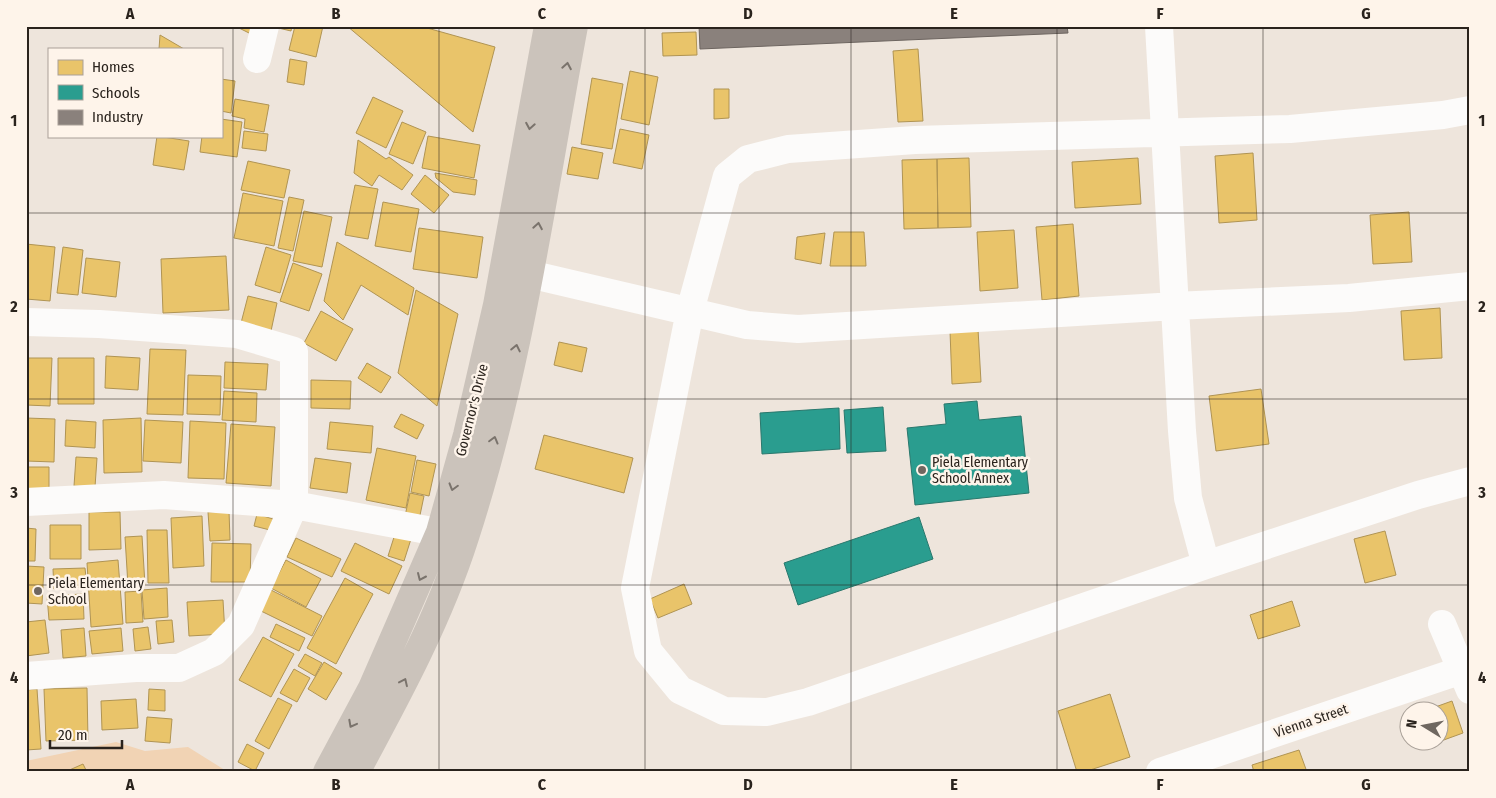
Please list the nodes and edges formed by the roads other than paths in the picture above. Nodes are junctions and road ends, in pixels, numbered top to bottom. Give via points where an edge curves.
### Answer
1 (265, 26) edge
2 (1159, 26) edge
3 (561, 29) edge
4 (257, 59) dead end
5 (1470, 110) edge
6 (1166, 132) junction
7 (517, 271) junction
8 (1470, 286) edge
9 (1175, 306) junction
10 (690, 311) junction
11 (26, 322) edge
12 (1470, 481) edge
13 (26, 502) edge
14 (294, 505) junction
15 (452, 535) junction
16 (1206, 565) junction
17 (1442, 624) dead end
18 (26, 676) edge
19 (1466, 680) edge
20 (327, 772) edge
21 (356, 772) edge
22 (1160, 772) edge

1 - 4 street
2 - 6 street
3 - 7 highway, Governor's Drive
5 - 6 street via 1346,124
6 - 9 street
6 - 10 street via 915,140 788,148 748,159 727,176
7 - 10 street
7 - 15 highway, Governor's Drive via 516,350 496,432
8 - 9 street via 1350,298
9 - 10 street via 798,329 747,325
9 - 16 street via 1188,498
10 - 16 street via 635,588 648,651 680,690 688,694 724,711 767,712 808,702
11 - 14 street via 237,334 294,351
12 - 16 street
13 - 14 street via 164,495
14 - 15 street
14 - 18 street via 241,625 214,652 179,668 127,668
15 -> 20 highway, Governor's Drive
21 -> 15 highway, Governor's Drive via 420,648
17 - 19 street
19 - 22 street, Vienna Street

